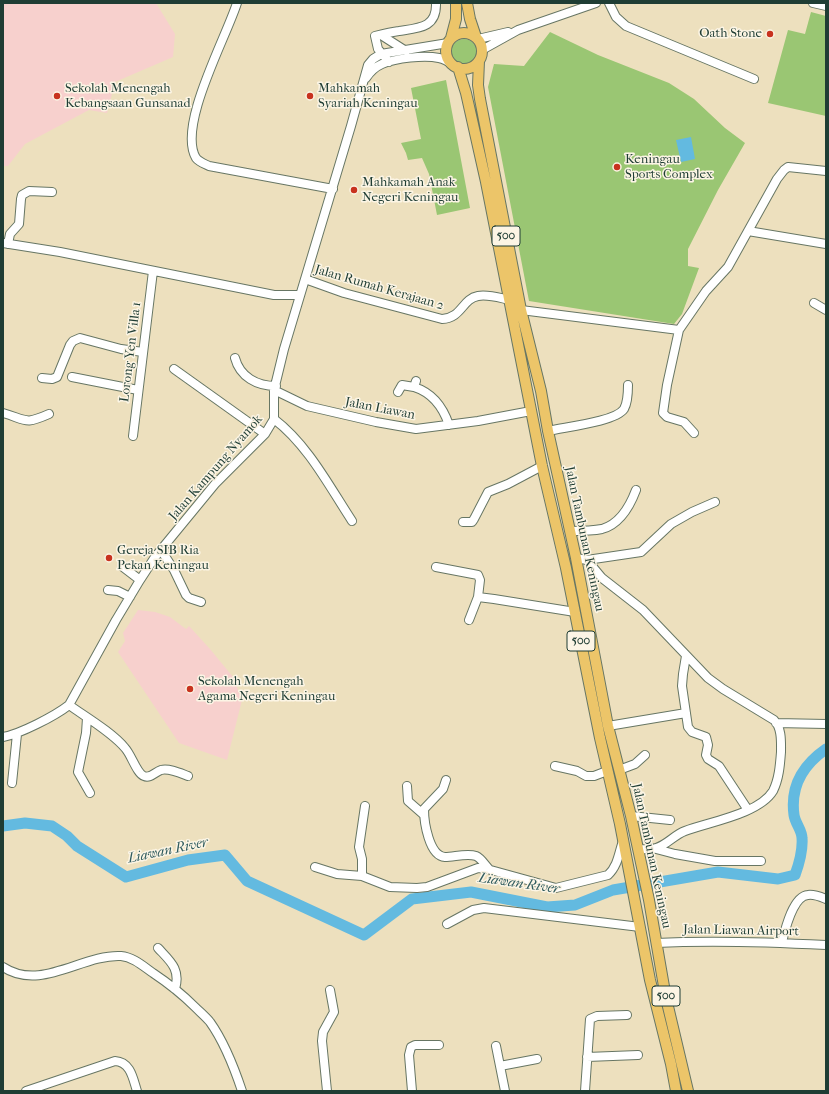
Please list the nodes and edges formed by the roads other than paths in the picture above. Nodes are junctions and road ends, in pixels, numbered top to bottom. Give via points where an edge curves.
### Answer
1 (237, 3) edge
2 (436, 3) edge
3 (456, 3) edge
4 (467, 3) edge
5 (596, 3) edge
6 (609, 3) edge
7 (813, 3) edge
8 (826, 6) edge
9 (518, 30) junction
10 (400, 31) junction
11 (377, 37) junction
12 (477, 38) junction
13 (450, 41) junction
14 (399, 46) junction
15 (482, 50) junction
16 (406, 51) junction
17 (381, 54) junction
18 (479, 61) junction
19 (389, 62) junction
20 (368, 65) junction
21 (456, 66) junction
22 (754, 79) dead end
23 (364, 82) junction
24 (826, 171) edge
25 (333, 189) junction
26 (52, 192) dead end
27 (748, 231) junction
28 (5, 243) edge
29 (826, 244) edge
30 (153, 271) junction
31 (305, 280) junction
32 (300, 295) junction
33 (510, 300) junction
34 (814, 304) dead end
35 (521, 310) junction
36 (826, 310) edge
37 (679, 330) junction
38 (143, 352) junction
39 (235, 358) dead end
40 (174, 369) dead end
41 (72, 377) dead end
42 (42, 378) dead end
43 (628, 385) dead end
44 (275, 388) junction
45 (138, 390) junction
46 (398, 392) dead end
47 (531, 411) junction
48 (3, 413) edge
49 (49, 414) dead end
50 (274, 419) junction
51 (449, 425) junction
52 (548, 431) junction
53 (694, 432) dead end
54 (265, 434) junction
55 (133, 436) dead end
56 (542, 466) junction
57 (636, 490) dead end
58 (715, 502) dead end
59 (352, 521) dead end
60 (463, 522) dead end
61 (570, 531) junction
62 (161, 550) junction
63 (576, 558) junction
64 (587, 560) junction
65 (122, 566) dead end
66 (436, 566) dead end
67 (140, 580) junction
68 (108, 590) dead end
69 (130, 596) junction
70 (478, 597) junction
71 (201, 602) dead end
72 (575, 612) junction
73 (469, 620) dead end
74 (686, 656) junction
75 (69, 705) junction
76 (686, 713) junction
77 (87, 718) junction
78 (776, 723) junction
79 (826, 724) edge
80 (608, 726) junction
81 (17, 734) junction
82 (3, 737) edge
83 (645, 755) dead end
84 (555, 766) dead end
85 (607, 771) junction
86 (620, 773) junction
87 (188, 776) dead end
88 (446, 780) dead end
89 (12, 783) dead end
90 (407, 786) dead end
91 (90, 793) dead end
92 (365, 806) dead end
93 (748, 810) junction
94 (424, 815) junction
95 (631, 816) junction
96 (670, 820) dead end
97 (620, 828) junction
98 (623, 841) junction
99 (656, 848) junction
100 (638, 849) junction
101 (760, 861) dead end
102 (315, 868) dead end
103 (489, 870) junction
104 (362, 876) junction
105 (826, 899) edge
106 (447, 924) dead end
107 (640, 928) junction
108 (782, 942) junction
109 (656, 943) junction
110 (826, 945) edge
111 (158, 948) dead end
112 (3, 967) edge
113 (175, 988) junction
114 (330, 990) dead end
115 (627, 1015) dead end
116 (439, 1045) dead end
117 (496, 1046) dead end
118 (638, 1055) dead end
119 (587, 1057) junction
120 (537, 1059) dead end
121 (500, 1066) junction
122 (26, 1091) edge
123 (137, 1091) edge
124 (242, 1091) edge
125 (327, 1091) edge
126 (412, 1091) edge
127 (505, 1091) edge
128 (585, 1091) edge
129 (676, 1091) edge
130 (688, 1091) edge

1 - 25 street via 194,114 192,133 197,158 209,166
2 - 10 street via 434,17 426,25
3 - 13 main road, 500 via 456,19
4 - 12 main road
5 - 9 street
6 - 22 street via 621,22 639,32
7 - 8 street
9 - 12 street
9 - 15 street
10 - 11 street
10 - 14 street via 395,38
11 - 14 street
11 - 17 street
11 - 20 street, Jalan Kampung Nyamok
12 - 13 main road via 471,34 461,33
12 - 15 main road
13 - 16 street
13 - 21 main road, 500 via 446,49 447,55
14 - 16 street
15 - 18 main road, 500
16 - 17 street
17 - 19 street
17 - 20 street
18 - 21 main road via 470,68
18 - 35 main road, Jalan Tambunan Keningau / 500 via 480,99
19 - 21 street, Jalan Kampung Nyamok via 431,57 443,59
19 - 23 street, Jalan Kampung Nyamok via 373,70
20 - 23 street, Jalan Kampung Nyamok
21 - 33 main road, Jalan Tambunan Keningau / 500 via 468,100
23 - 25 street, Jalan Kampung Nyamok
24 - 27 street via 786,168 777,179
25 - 31 street, Jalan Kampung Nyamok
26 - 28 street via 30,191 22,195 19,224
27 - 29 street
27 - 37 street via 728,267 706,291
28 - 30 street
30 - 32 street via 274,295
30 - 38 street, Lorong Yen Villa 1
31 - 32 street, Jalan Kampung Nyamok
31 - 33 street, Jalan Rumah Kerajaan 2 via 442,319 453,317 471,299 479,296
32 - 44 street, Jalan Kampung Nyamok
33 - 47 main road, Jalan Tambunan Keningau / 500
34 - 36 street
35 - 37 street
35 - 52 main road, Jalan Tambunan Keningau / 500
37 - 53 street via 663,413 667,417 684,422
38 - 42 street via 80,338 70,344 57,377
38 - 45 street, Lorong Yen Villa 1
39 - 44 street, Jalan Liawan via 242,373 265,386
40 - 54 street
41 - 45 street
43 - 52 street via 625,407 621,413 605,420
44 - 50 street, Jalan Kampung Nyamok
44 - 51 street, Jalan Liawan via 307,406 383,424 416,429
45 - 55 street, Lorong Yen Villa 1
46 - 51 street via 402,385 415,384 435,399
47 - 51 street, Jalan Liawan
47 - 56 main road, Jalan Tambunan Keningau / 500
48 - 49 street via 28,421
50 - 54 street, Jalan Kampung Nyamok
50 - 59 street via 291,432 305,449
52 - 61 main road, Jalan Tambunan Keningau / 500
54 - 62 street, Jalan Kampung Nyamok via 215,484
56 - 60 street via 488,492 472,522
56 - 72 main road, Jalan Tambunan Keningau / 500
57 - 61 street via 626,511 608,526 597,530
58 - 64 street via 671,524 641,552
61 - 63 main road, Jalan Tambunan Keningau / 500
62 - 67 street, Jalan Kampung Nyamok
62 - 71 street via 186,595
63 - 64 street
63 - 80 main road, Jalan Tambunan Keningau / 500
64 - 74 street via 602,578 643,610
65 - 67 street
66 - 70 street via 478,575
67 - 69 street, Jalan Kampung Nyamok
68 - 69 street
69 - 75 street, Jalan Kampung Nyamok
70 - 72 street
70 - 73 street
72 - 85 main road, Jalan Tambunan Keningau / 500
74 - 76 street via 682,686
74 - 78 street via 717,685
75 - 77 street
75 - 81 street, Jalan Kampung Nyamok
76 - 80 street
76 - 93 street via 690,730 706,737 708,759 719,766
77 - 87 street via 125,748 143,776 147,777 165,770
77 - 91 street via 78,772
78 - 79 street
78 - 93 street via 781,744 778,778 768,797
80 - 86 main road, Jalan Tambunan Keningau / 500
81 - 82 street, Jalan Kampung Nyamok
81 - 89 street
83 - 86 street
84 - 85 street via 586,776
85 - 97 main road, Jalan Tambunan Keningau / 500
86 - 95 main road, Jalan Tambunan Keningau / 500
86 - 97 main road via 624,818
88 - 94 street via 443,789 424,809
90 - 94 street via 408,801
92 - 104 street via 359,847
93 - 99 street via 684,832
94 - 103 street via 432,847 437,855 476,856
95 - 96 street
95 - 100 main road, Jalan Tambunan Keningau / 500
97 - 98 main road, Jalan Tambunan Keningau / 500
98 - 103 street via 616,864 608,875 559,888
98 - 107 main road, Jalan Tambunan Keningau / 500
99 - 100 street
99 - 101 street via 715,861
100 - 109 main road, Jalan Tambunan Keningau / 500
102 - 104 street via 338,874
103 - 104 street via 478,868 417,888 390,887
105 - 108 street via 808,895 799,900
106 - 107 street via 473,910 484,908
107 - 129 main road, Jalan Tambunan Keningau / 500
108 - 109 street, Jalan Liawan Airport
108 - 110 street, Jalan Liawan Airport
109 - 130 main road, Jalan Tambunan Keningau / 500
111 - 113 street via 175,969
112 - 113 street via 15,973 32,976 121,956 131,958
113 - 124 street via 209,1020 227,1052
114 - 125 street via 334,1012 323,1032 322,1042
115 - 119 street via 597,1016 590,1019
116 - 126 street via 411,1047 409,1055
117 - 121 street
118 - 119 street
119 - 128 street
120 - 121 street
121 - 127 street
122 - 123 street via 115,1061 129,1068

